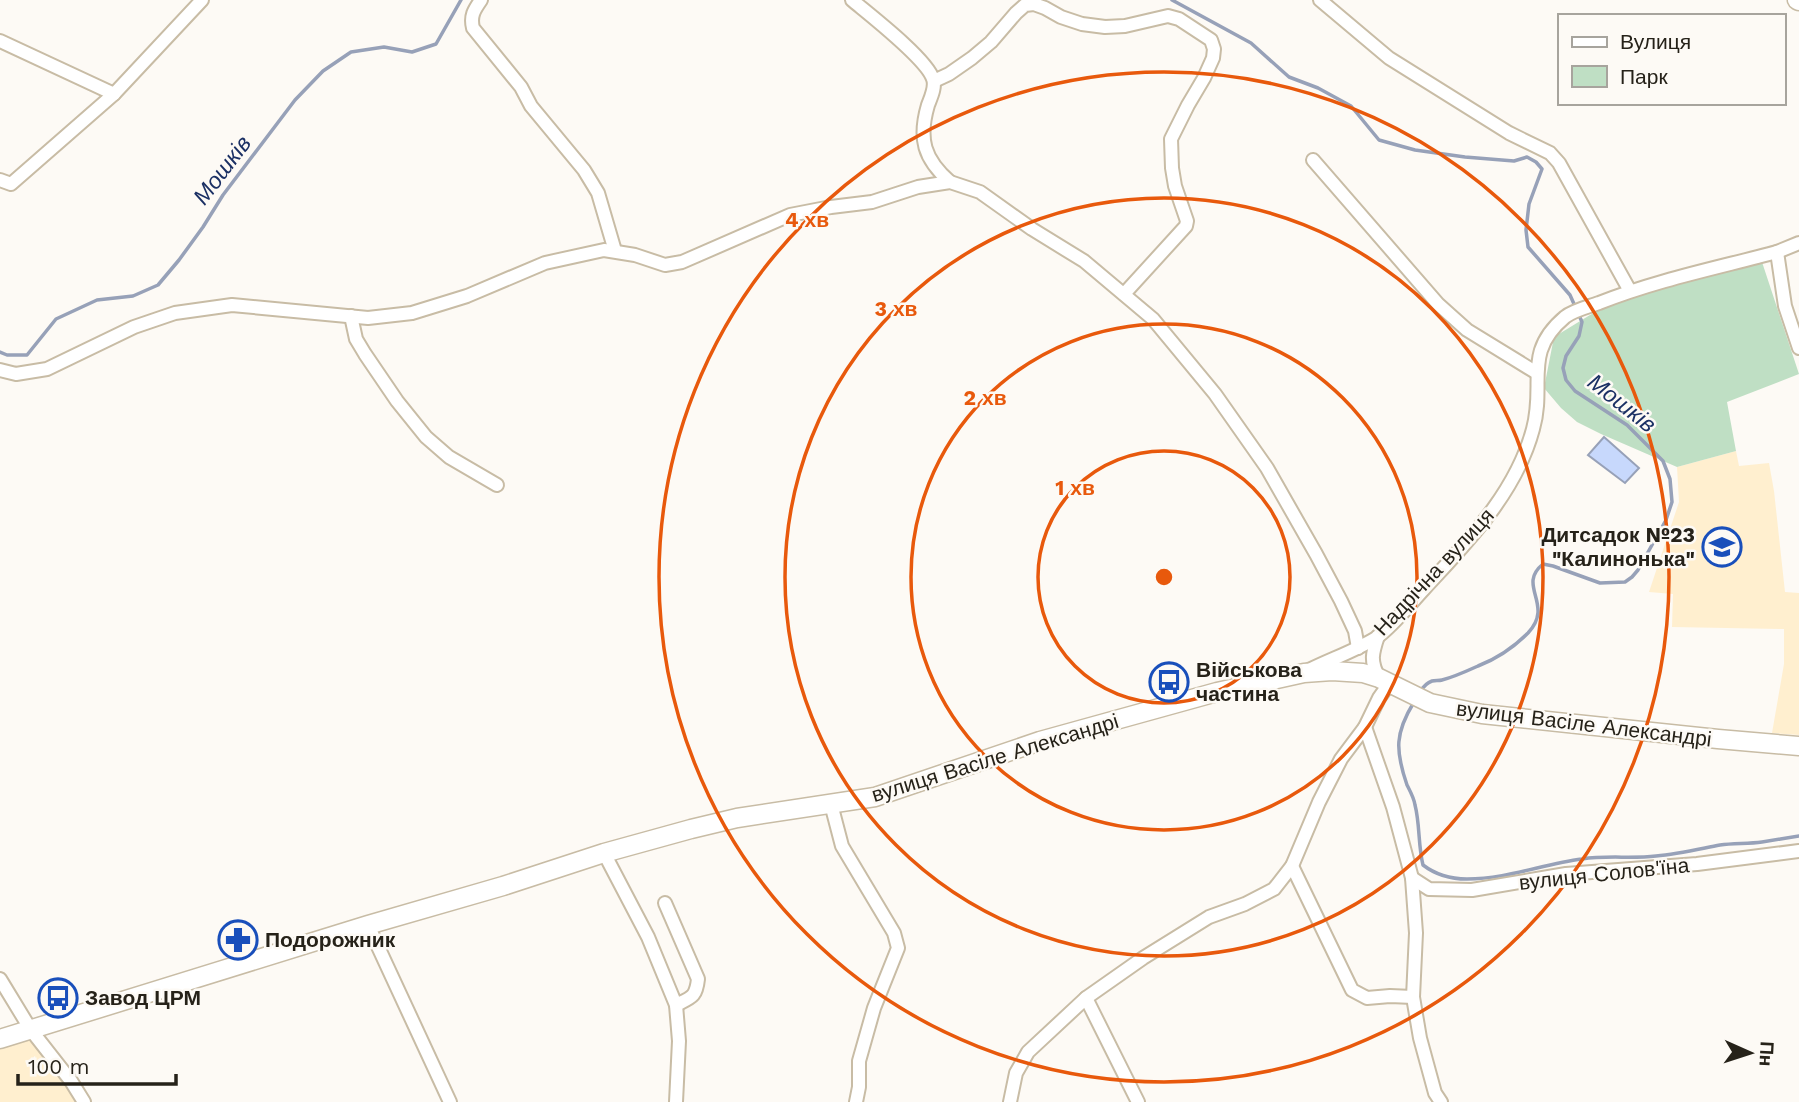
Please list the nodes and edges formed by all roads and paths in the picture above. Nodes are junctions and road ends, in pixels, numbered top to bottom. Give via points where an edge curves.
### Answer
1 (202, 0) edge
2 (481, 0) edge
3 (852, 0) edge
4 (1320, 0) edge
5 (0, 41) edge
6 (934, 81) junction
7 (114, 93) junction
8 (1313, 159) dead end
9 (5, 182) edge
10 (950, 182) junction
11 (1799, 243) edge
12 (615, 251) junction
13 (1777, 252) junction
14 (1630, 290) junction
15 (1124, 294) junction
16 (351, 316) junction
17 (1799, 348) edge
18 (0, 370) edge
19 (1537, 373) junction
20 (497, 485) dead end
21 (1378, 636) junction
22 (1358, 648) junction
23 (1304, 673) junction
24 (1384, 681) junction
25 (1365, 727) junction
26 (1799, 746) edge
27 (831, 804) junction
28 (1799, 851) edge
29 (604, 853) junction
30 (1292, 866) junction
31 (1412, 878) junction
32 (665, 903) dead end
33 (368, 925) junction
34 (0, 979) edge
35 (1413, 997) junction
36 (1086, 998) junction
37 (676, 1004) junction
38 (31, 1030) junction
39 (0, 1039) edge
40 (84, 1102) edge
41 (450, 1102) edge
42 (676, 1102) edge
43 (856, 1102) edge
44 (1010, 1102) edge
45 (1138, 1102) edge
46 (1441, 1102) edge

1 - 7 street
2 - 12 street via 472,12 474,28 584,170 598,193
3 - 6 street via 920,60
4 - 14 street via 1389,58 1509,133 1550,153
5 - 7 street
6 - 10 street via 924,132 926,151 935,169
6 - 15 street via 972,58 1025,5 1105,27 1168,16 1210,40 1213,58 1171,139 1174,177 1186,226
7 - 9 street
8 - 19 street via 1438,304 1467,330
10 - 12 street via 872,202 790,215 682,262 665,265
10 - 15 street via 980,192 1084,261
11 - 13 street, Надрічна вулиця
12 - 16 street via 545,262 467,296 412,313
13 - 14 street, Надрічна вулиця
13 - 17 street via 1785,306
14 - 19 street, Надрічна вулиця via 1568,315 1546,337
15 - 22 street via 1153,318 1267,467 1341,601
16 - 18 street via 232,304 175,313 134,327 47,369 16,374
16 - 20 street via 365,354 426,437 449,457
19 - 21 street, Надрічна вулиця via 1534,428 1505,492 1482,525
21 - 22 street, Надрічна вулиця
21 - 24 street via 1373,667
22 - 23 street, Надрічна вулиця
23 - 24 main road, вулиця Васіле Александрі via 1363,673
23 - 27 main road, вулиця Васіле Александрі via 1146,711 875,797
24 - 25 street
24 - 26 main road, вулиця Васіле Александрі via 1430,703 1482,714
25 - 30 street via 1341,759
25 - 31 street
27 - 29 main road, вулиця Васіле Александрі via 737,818
27 - 43 street via 842,846 894,933 898,948 859,1061
28 - 31 street, вулиця Солов'їна via 1566,874 1472,890 1429,889
29 - 33 main road, вулиця Васіле Александрі
29 - 37 street via 648,937
30 - 35 street via 1352,990 1367,998
30 - 36 street via 1274,889 1209,917
31 - 35 street via 1416,933
32 - 37 street via 698,979 693,997
33 - 38 main road, вулиця Васіле Александрі
33 - 41 street
34 - 38 street
35 - 46 street via 1420,1038
36 - 44 street via 1028,1052 1016,1073
36 - 45 street
37 - 42 street
38 - 39 main road, вулиця Васіле Александрі
38 - 40 street

